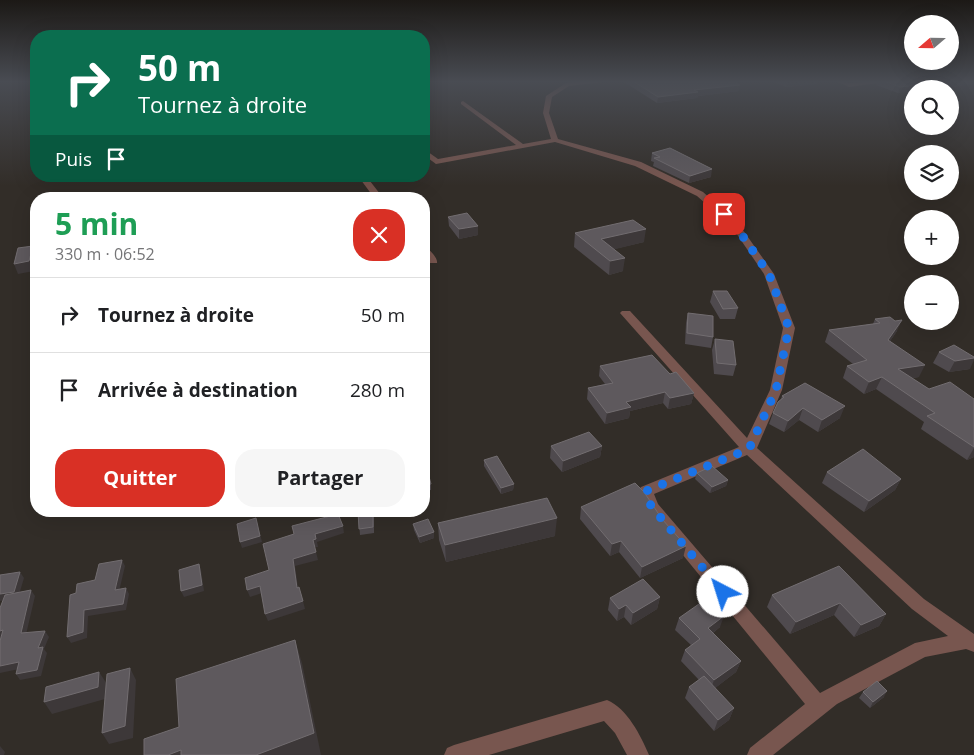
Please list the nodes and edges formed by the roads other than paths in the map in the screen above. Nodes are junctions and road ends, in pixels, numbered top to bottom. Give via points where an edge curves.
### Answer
1 (481, 116) edge
2 (547, 116) edge
3 (555, 140) junction
4 (522, 146) junction
5 (430, 156) edge
6 (367, 182) edge
7 (375, 192) edge
8 (430, 257) edge
9 (433, 261) dead end
10 (626, 313) dead end
11 (749, 449) junction
12 (971, 642) edge
13 (819, 706) junction
14 (454, 755) edge
15 (639, 755) edge
16 (757, 755) edge

1 - 4 street
2 - 3 street
3 - 4 street
3 - 11 street via 638,164 700,194 735,225 769,274 789,328 776,390
4 - 5 street via 436,162
6 - 7 street
8 - 9 street
10 - 11 street
11 - 12 street via 918,604
11 - 13 street via 646,491 651,506
12 - 13 street via 922,649 830,697
13 - 16 street
14 - 15 street via 607,710 622,726

